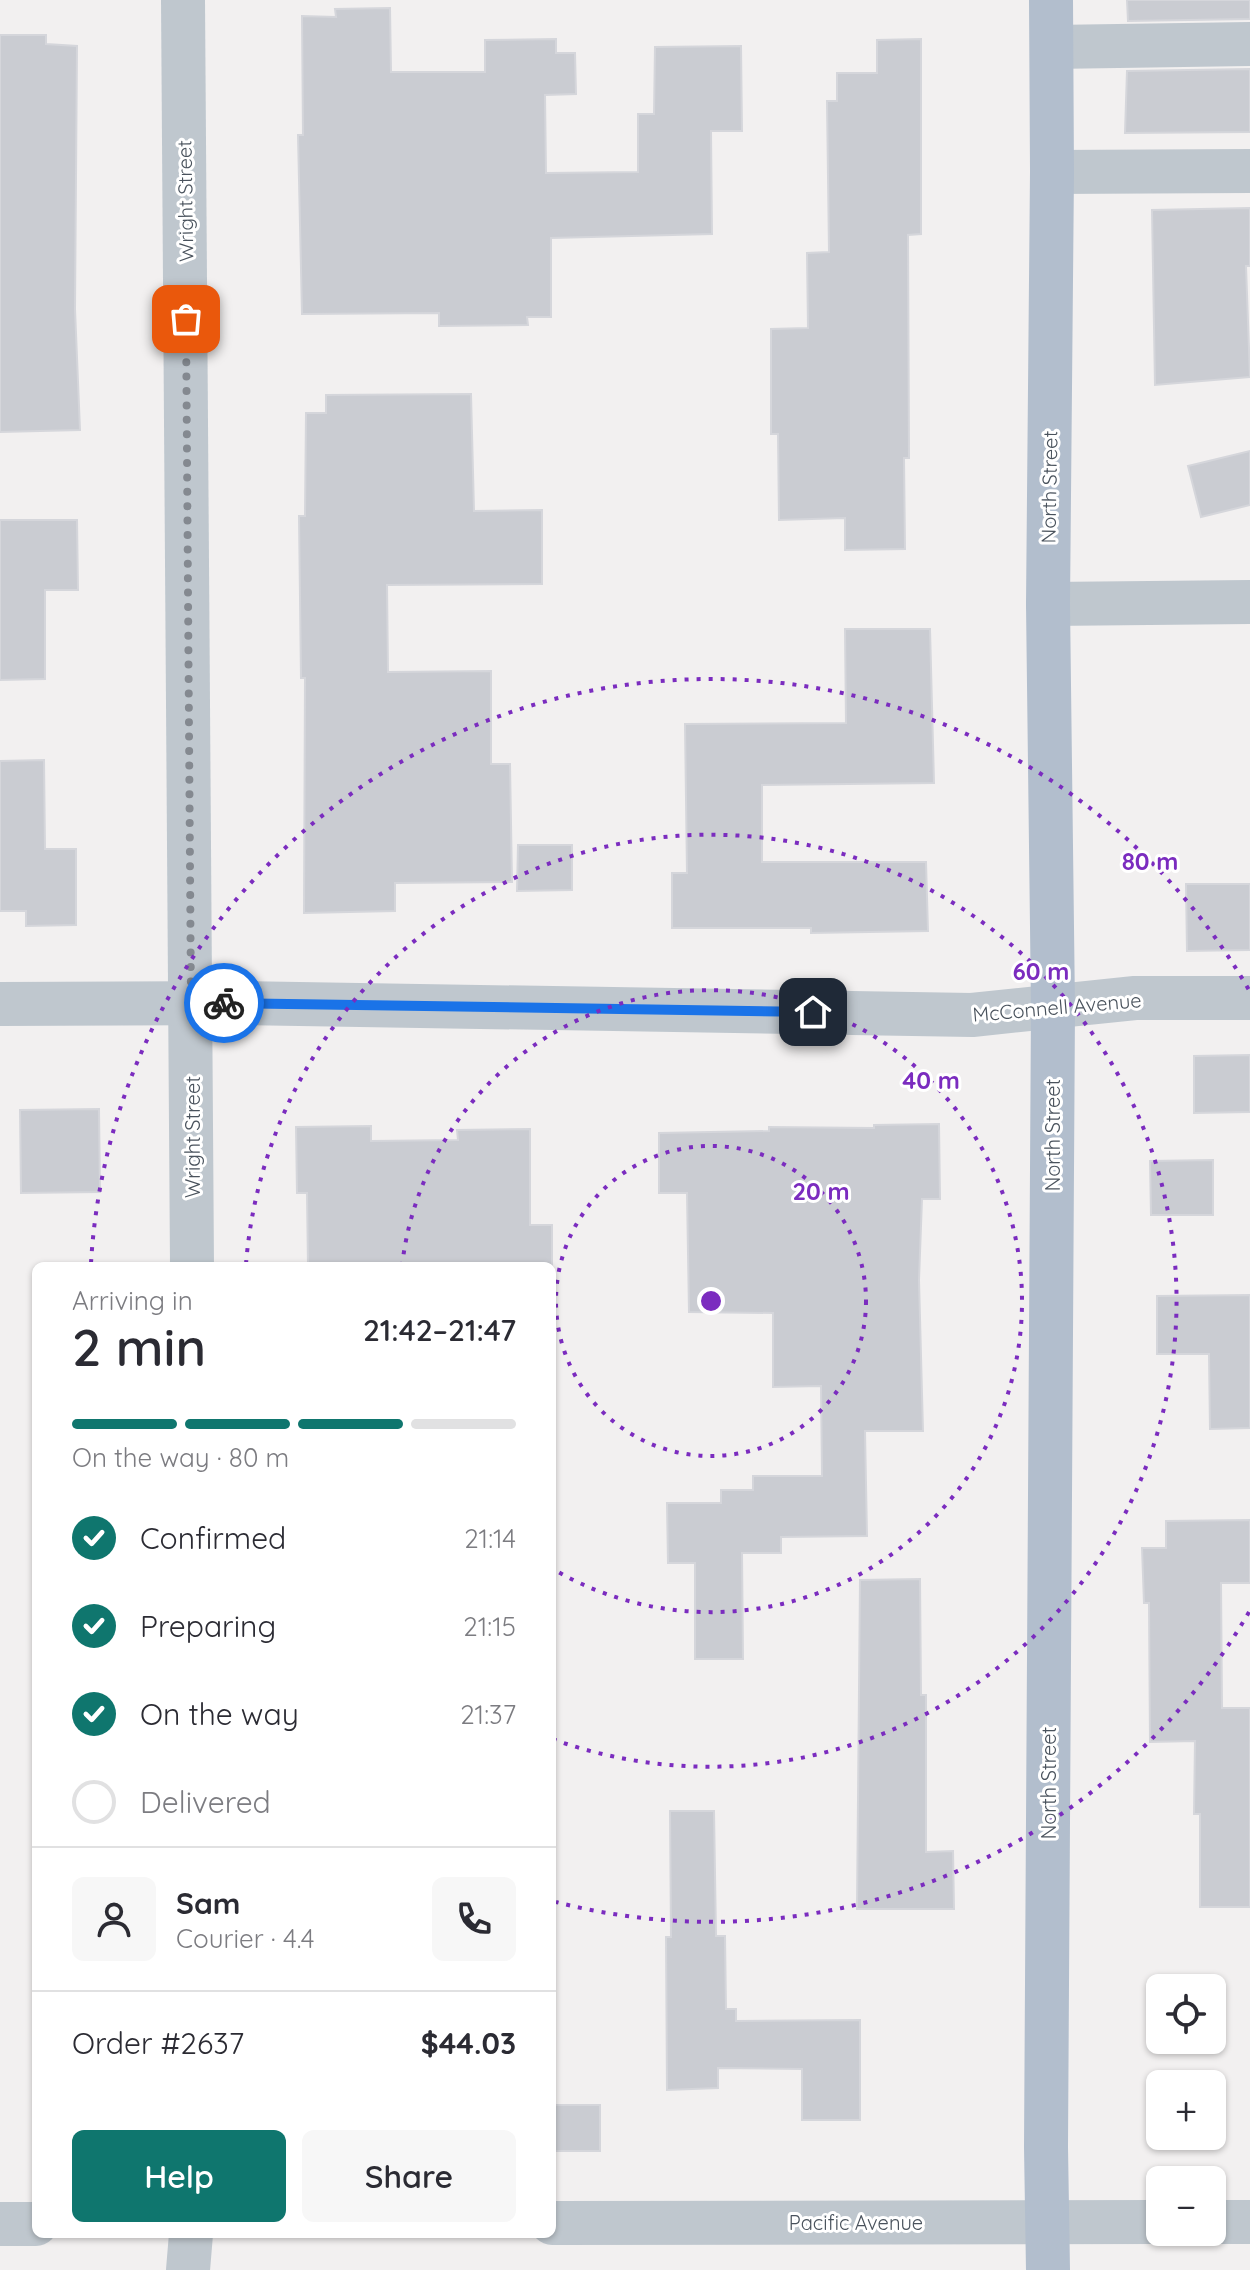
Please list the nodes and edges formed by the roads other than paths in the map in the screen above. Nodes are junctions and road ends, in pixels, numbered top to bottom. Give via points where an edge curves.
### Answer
1 (183, 0) edge
2 (1051, 0) edge
3 (1250, 44) edge
4 (1052, 47) junction
5 (1250, 171) edge
6 (1052, 172) junction
7 (1250, 602) edge
8 (1048, 604) junction
9 (1250, 998) edge
10 (191, 1003) junction
11 (0, 1004) edge
12 (1053, 1007) junction
13 (192, 1262) edge
14 (1046, 2221) junction
15 (1146, 2222) edge
16 (1226, 2222) edge
17 (1250, 2222) edge
18 (556, 2223) edge
19 (0, 2224) edge
20 (32, 2224) edge
21 (191, 2238) edge
22 (188, 2270) edge
23 (1048, 2270) edge

1 - 10 street, Wright Street
2 - 4 main road, North Street
3 - 4 street
4 - 6 main road, North Street
5 - 6 street
6 - 8 main road, North Street
7 - 8 street
8 - 12 main road, North Street
9 - 12 street, McConnell Avenue via 1135,998
10 - 11 street, McConnell Avenue
10 - 12 street, McConnell Avenue via 972,1015
10 - 13 street, Wright Street
12 - 14 main road, North Street
14 - 15 street, Pacific Avenue
14 - 18 street, Pacific Avenue
14 - 23 main road, North Street
16 - 17 street
19 - 20 street
21 - 22 street

